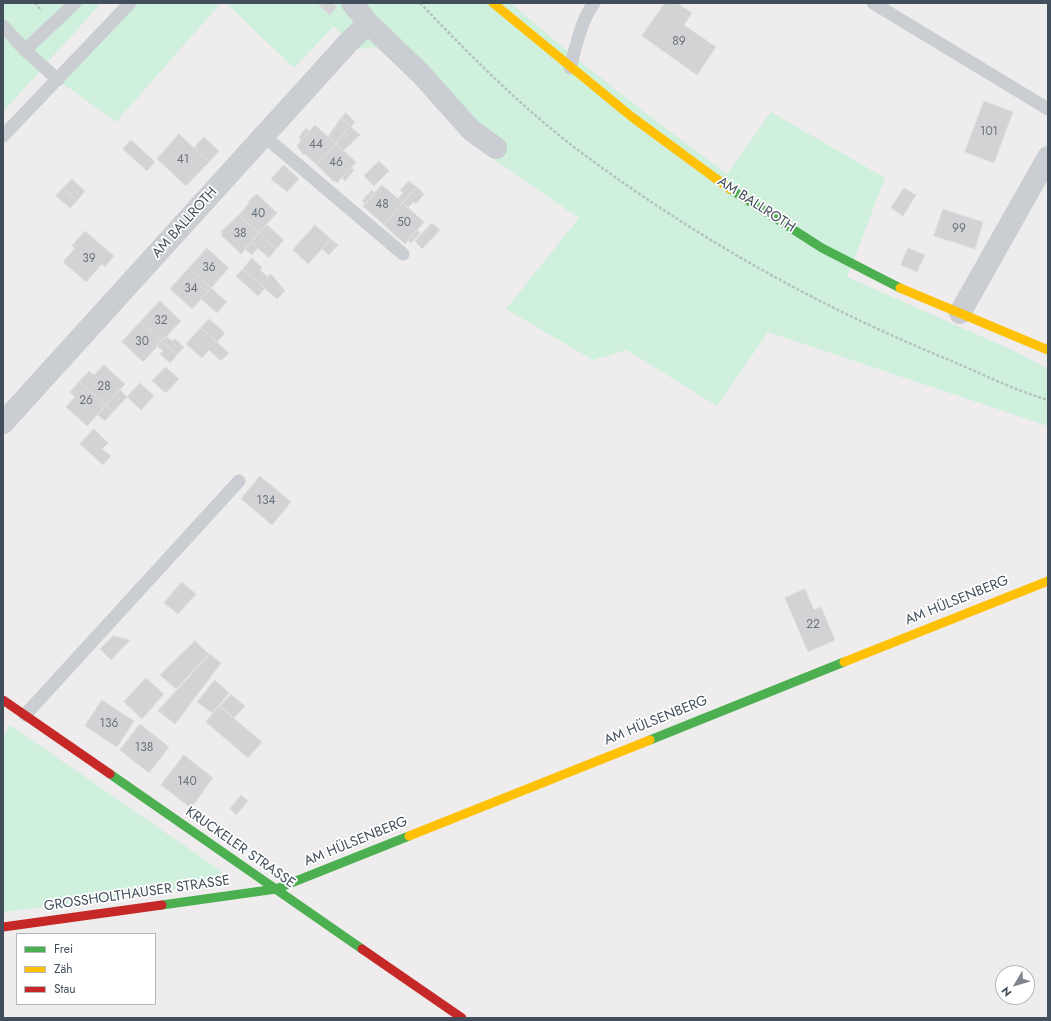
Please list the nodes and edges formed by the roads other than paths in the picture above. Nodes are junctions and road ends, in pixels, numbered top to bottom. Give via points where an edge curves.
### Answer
1 (75, 3) edge
2 (130, 3) edge
3 (352, 3) edge
4 (493, 3) edge
5 (594, 3) edge
6 (873, 3) edge
7 (368, 23) junction
8 (3, 26) edge
9 (25, 50) junction
10 (570, 68) junction
11 (58, 80) junction
12 (1048, 110) edge
13 (3, 136) edge
14 (264, 136) junction
15 (496, 148) dead end
16 (1048, 157) edge
17 (403, 254) dead end
18 (960, 313) junction
19 (1048, 350) edge
20 (3, 423) edge
21 (238, 481) dead end
22 (1048, 581) edge
23 (3, 700) edge
24 (25, 715) junction
25 (276, 889) junction
26 (3, 927) edge
27 (462, 1018) edge

1 - 9 lane
2 - 11 lane
3 - 7 street
4 - 10 street, AM BALLROTH
5 - 10 lane via 589,9
6 - 12 lane
7 - 14 street, AM BALLROTH
7 - 15 street via 421,74 471,130
8 - 9 lane
9 - 11 lane
10 - 18 street, AM BALLROTH via 728,188 822,248 888,283
11 - 13 lane
14 - 17 lane
14 - 20 street, AM BALLROTH
16 - 18 street
18 - 19 street, AM BALLROTH
21 - 24 lane
22 - 25 street, AM HÜLSENBERG
23 - 24 street, KRUCKELER STRASSE
24 - 25 street, KRUCKELER STRASSE
25 - 26 street, GROSSHOLTHAUSER STRASSE
25 - 27 street, KRUCKELER STRASSE

